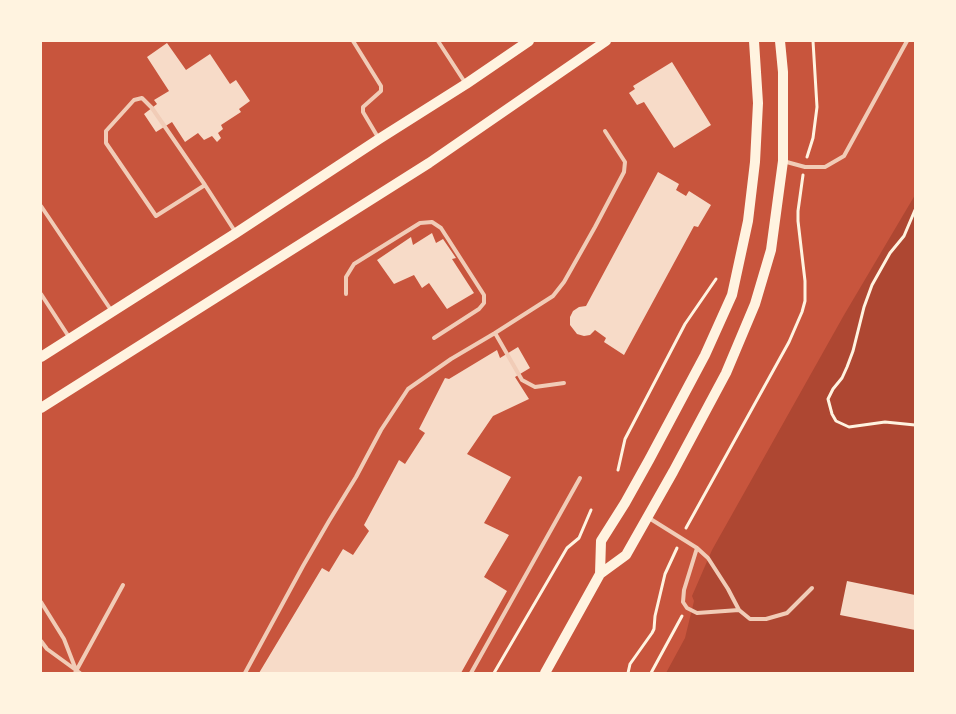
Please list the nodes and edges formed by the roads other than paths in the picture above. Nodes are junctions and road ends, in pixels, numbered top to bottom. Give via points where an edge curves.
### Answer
1 (354, 41) edge
2 (438, 41) edge
3 (529, 41) edge
4 (606, 41) edge
5 (754, 41) edge
6 (780, 41) edge
7 (907, 41) edge
8 (466, 84) junction
9 (605, 131) dead end
10 (379, 139) junction
11 (783, 161) junction
12 (204, 185) junction
13 (41, 206) edge
14 (236, 233) junction
15 (41, 294) edge
16 (346, 294) dead end
17 (43, 302) edge
18 (112, 312) junction
19 (495, 333) junction
20 (434, 338) dead end
21 (70, 339) junction
22 (41, 357) edge
23 (564, 383) dead end
24 (41, 408) edge
25 (580, 478) dead end
26 (647, 517) junction
27 (697, 548) junction
28 (600, 574) junction
29 (123, 585) dead end
30 (812, 588) dead end
31 (41, 602) edge
32 (739, 610) junction
33 (41, 641) edge
34 (77, 672) edge
35 (245, 673) edge
36 (471, 673) edge
37 (544, 673) edge

1 - 10 lane via 381,86 381,91 363,107
2 - 8 lane
3 - 8 main road
4 - 24 main road via 429,163
5 - 28 main road via 758,103 755,162 748,222 732,295 705,355 601,542
6 - 11 main road
7 - 11 lane via 844,156 825,167 805,167
8 - 10 main road
9 - 19 lane via 625,162 624,172 595,227 554,296
10 - 14 main road
11 - 26 main road via 771,250 756,304 726,373
12 - 12 lane via 142,98 134,100 106,131 106,143 156,216
12 - 14 lane
13 - 18 lane
14 - 18 main road
15 - 17 lane
16 - 20 lane via 346,278 354,264 420,224 432,222 441,228 484,295 484,303 479,309
17 - 21 lane
18 - 21 main road
19 - 23 lane via 522,380 535,387
19 - 35 lane via 408,389 329,520
21 - 22 main road
25 - 36 lane
26 - 27 lane
26 - 28 main road via 626,554
27 - 32 lane via 708,558
27 - 32 lane via 684,590 683,602 687,608 697,613
28 - 37 main road
29 - 34 lane
30 - 32 lane via 787,613 766,619 750,619
31 - 34 lane via 64,638
33 - 34 lane

